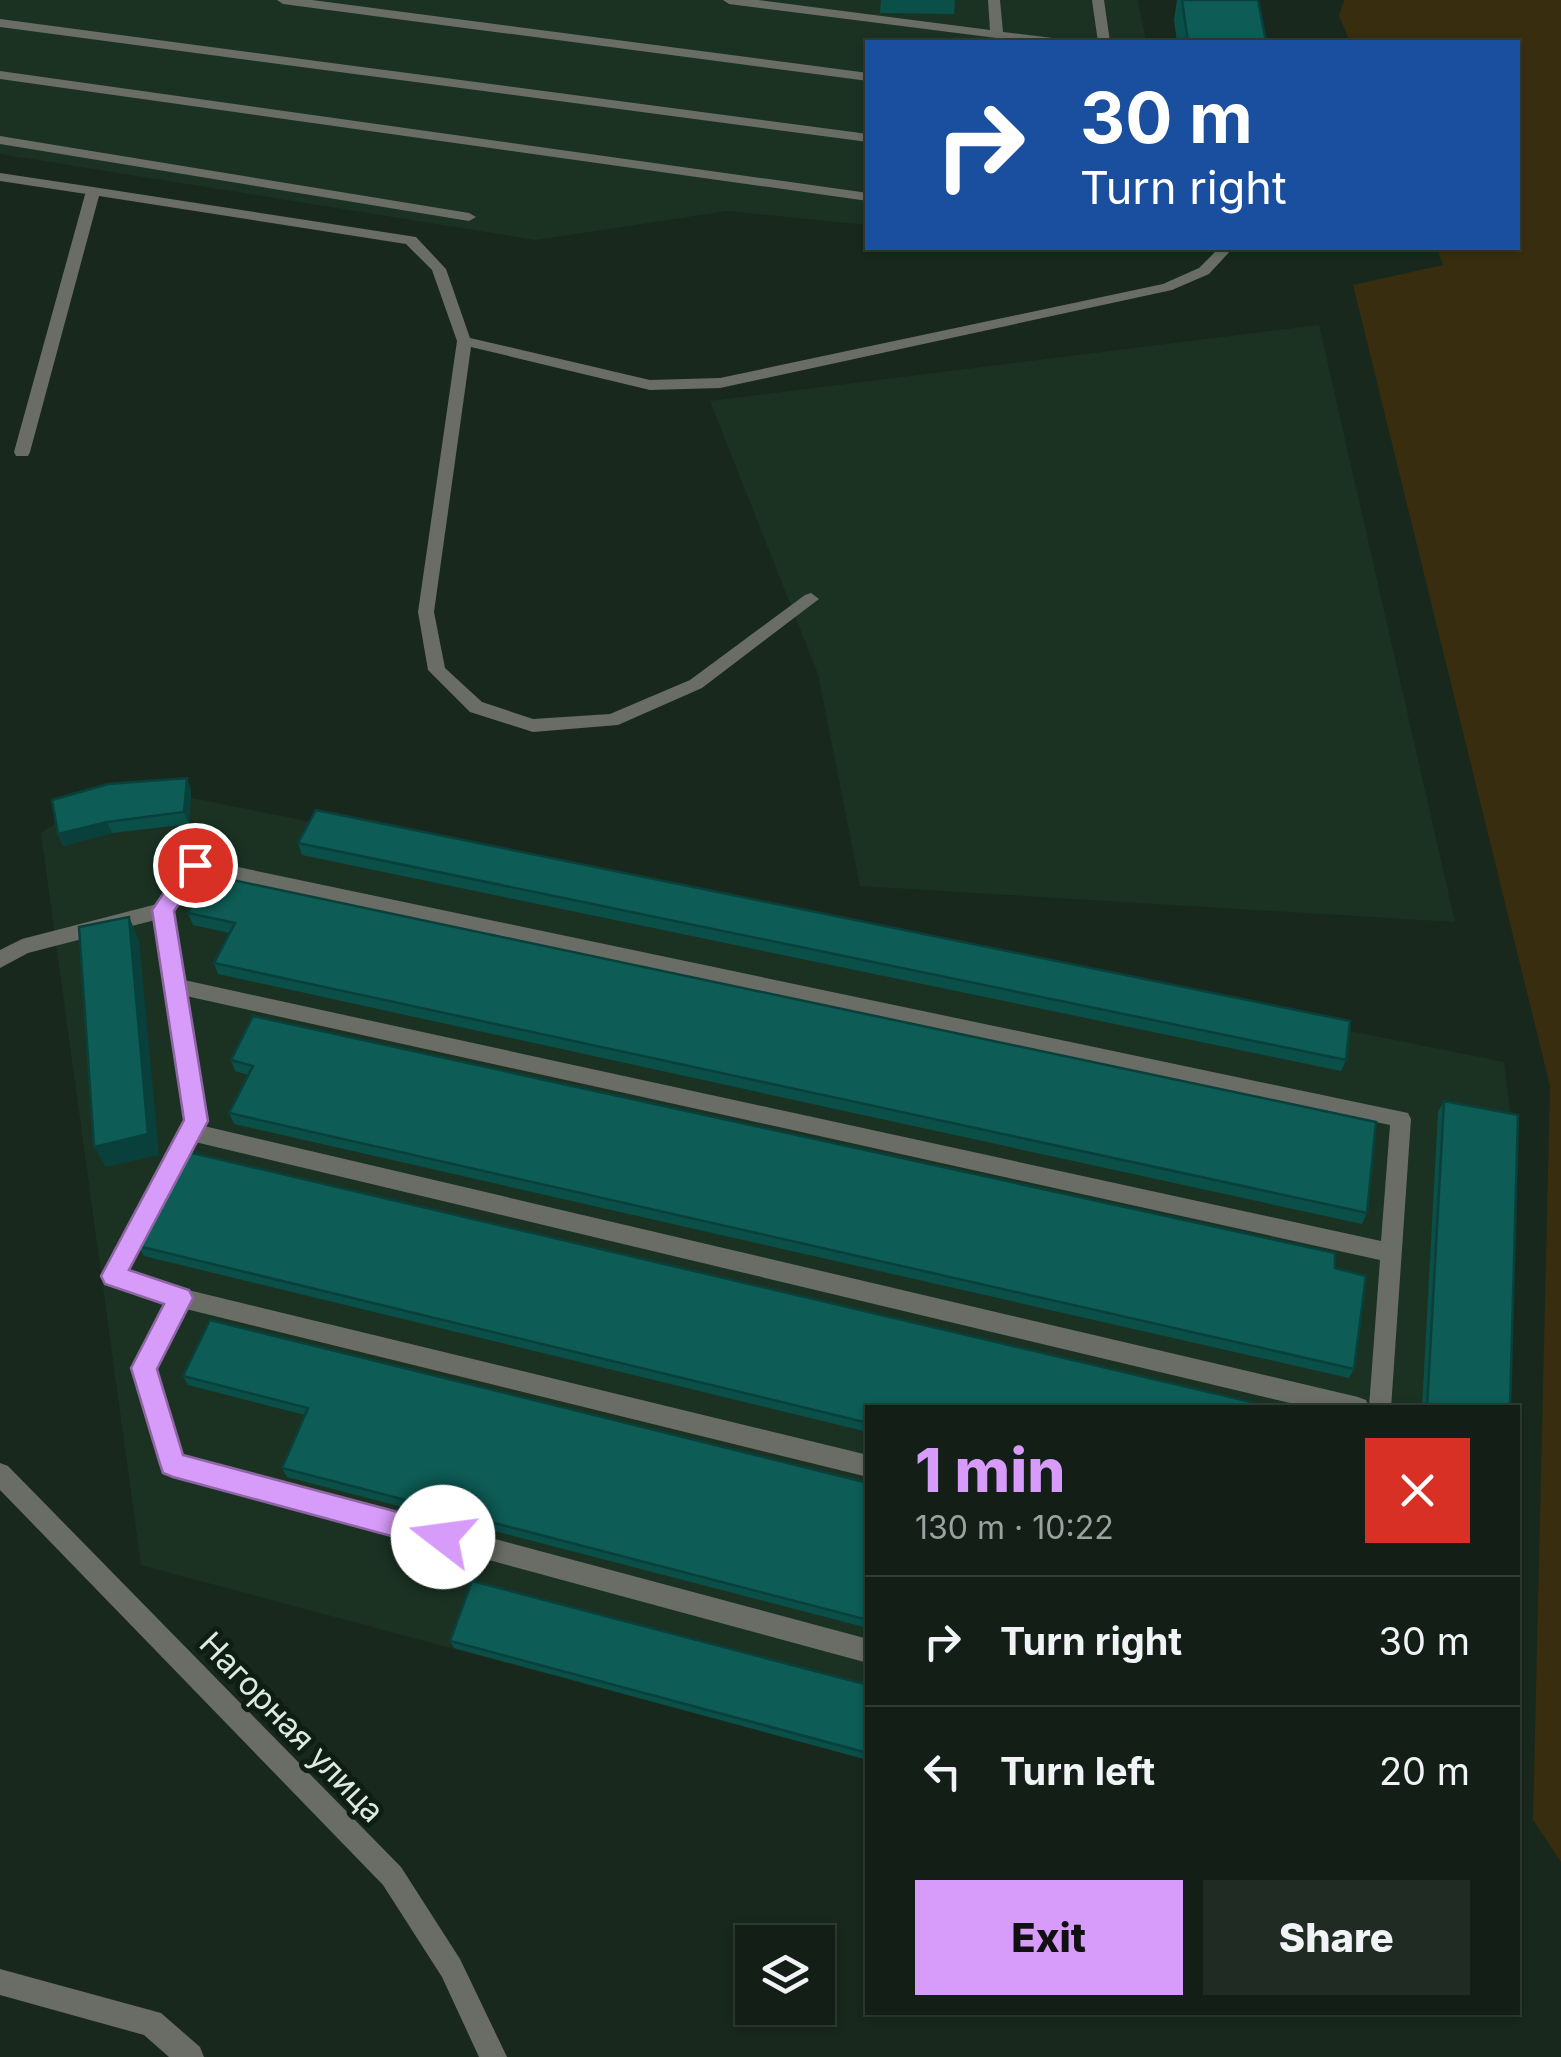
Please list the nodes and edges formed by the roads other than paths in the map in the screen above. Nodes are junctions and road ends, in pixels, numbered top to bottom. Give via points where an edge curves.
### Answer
1 (283, 0) edge
2 (729, 0) edge
3 (878, 0) edge
4 (994, 0) edge
5 (1098, 0) edge
6 (772, 3) edge
7 (878, 20) junction
8 (0, 22) edge
9 (997, 35) junction
10 (1036, 40) edge
11 (1104, 40) edge
12 (0, 75) edge
13 (865, 77) edge
14 (865, 138) edge
15 (0, 140) edge
16 (0, 178) edge
17 (93, 192) junction
18 (865, 197) edge
19 (468, 218) dead end
20 (1224, 250) edge
21 (464, 341) junction
22 (22, 452) dead end
23 (811, 599) dead end
24 (163, 910) junction
25 (0, 960) edge
26 (175, 986) junction
27 (190, 1132) junction
28 (1391, 1253) junction
29 (180, 1298) junction
30 (1345, 1405) edge
31 (1380, 1405) edge
32 (865, 1465) edge
33 (0, 1474) edge
34 (865, 1650) edge
35 (0, 1982) edge
36 (190, 2057) edge
37 (493, 2057) edge

1 - 13 street
2 - 6 street
3 - 7 street
4 - 9 street
5 - 11 street
6 - 7 street
7 - 9 street
8 - 14 street
9 - 10 street
12 - 18 street
15 - 19 street
16 - 17 street
17 - 21 street via 411,240 439,269
17 - 22 street
20 - 21 street via 1204,271 1167,287 720,383 650,386
21 - 23 street via 426,612 436,670 476,708 533,726 612,720 696,684
24 - 25 street via 22,948
24 - 26 street
24 - 28 street via 195,865 1400,1119
26 - 27 street via 196,1121
26 - 28 street
27 - 29 street via 114,1276
27 - 30 street
28 - 31 street
29 - 32 street
29 - 34 street via 144,1368 173,1464
33 - 37 street, Нагорная улица via 392,1876 451,1968
35 - 36 street via 151,2023

